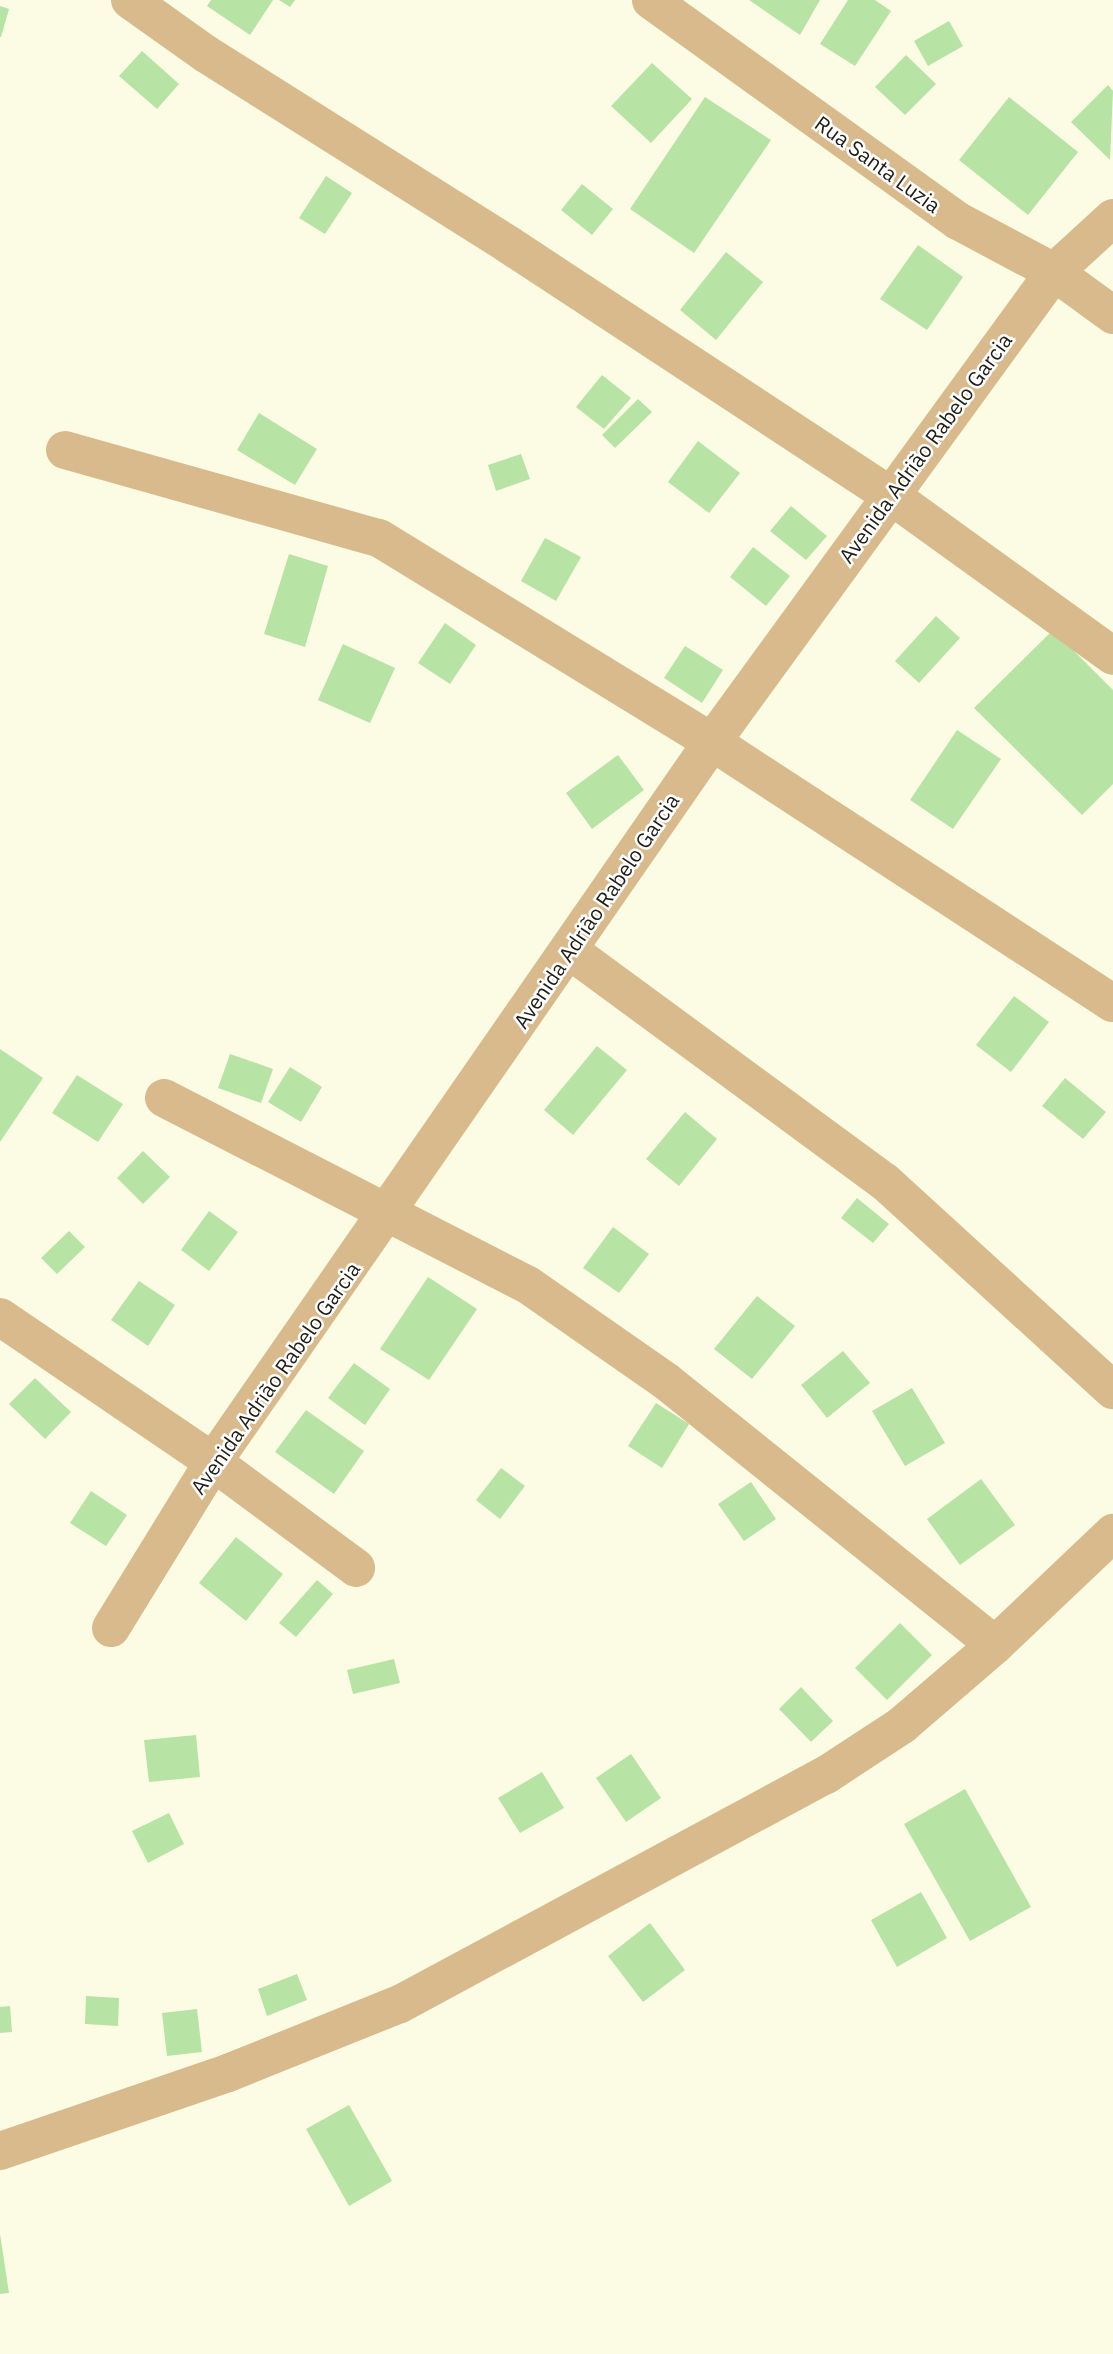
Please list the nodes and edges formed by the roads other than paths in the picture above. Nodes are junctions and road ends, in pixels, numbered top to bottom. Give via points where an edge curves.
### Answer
1 (130, 0) edge
2 (651, 0) edge
3 (1113, 218) edge
4 (1054, 272) junction
5 (1113, 315) edge
6 (65, 450) dead end
7 (890, 495) junction
8 (1113, 656) edge
9 (712, 742) junction
10 (569, 950) junction
11 (1113, 1003) edge
12 (164, 1098) dead end
13 (391, 1211) junction
14 (0, 1317) edge
15 (1113, 1390) edge
16 (213, 1462) junction
17 (1113, 1533) edge
18 (356, 1568) dead end
19 (111, 1628) dead end
20 (995, 1645) junction
21 (0, 2151) edge

1 - 7 street via 206,54 509,245
2 - 4 street, Rua Santa Luzia via 958,221
3 - 4 street, Avenida Adrião Rabelo Garcia
4 - 5 street, Rua Santa Luzia
4 - 7 street, Avenida Adrião Rabelo Garcia
6 - 9 street via 379,538
7 - 8 street
7 - 9 street, Avenida Adrião Rabelo Garcia
9 - 10 street, Avenida Adrião Rabelo Garcia
9 - 11 street
10 - 13 street, Avenida Adrião Rabelo Garcia
10 - 15 street via 886,1182
12 - 13 street
13 - 16 street, Avenida Adrião Rabelo Garcia
13 - 20 street via 528,1286 667,1382
14 - 16 street
16 - 18 street
16 - 19 street, Avenida Adrião Rabelo Garcia
17 - 20 street
20 - 21 street via 901,1725 826,1775 400,2004 228,2073

